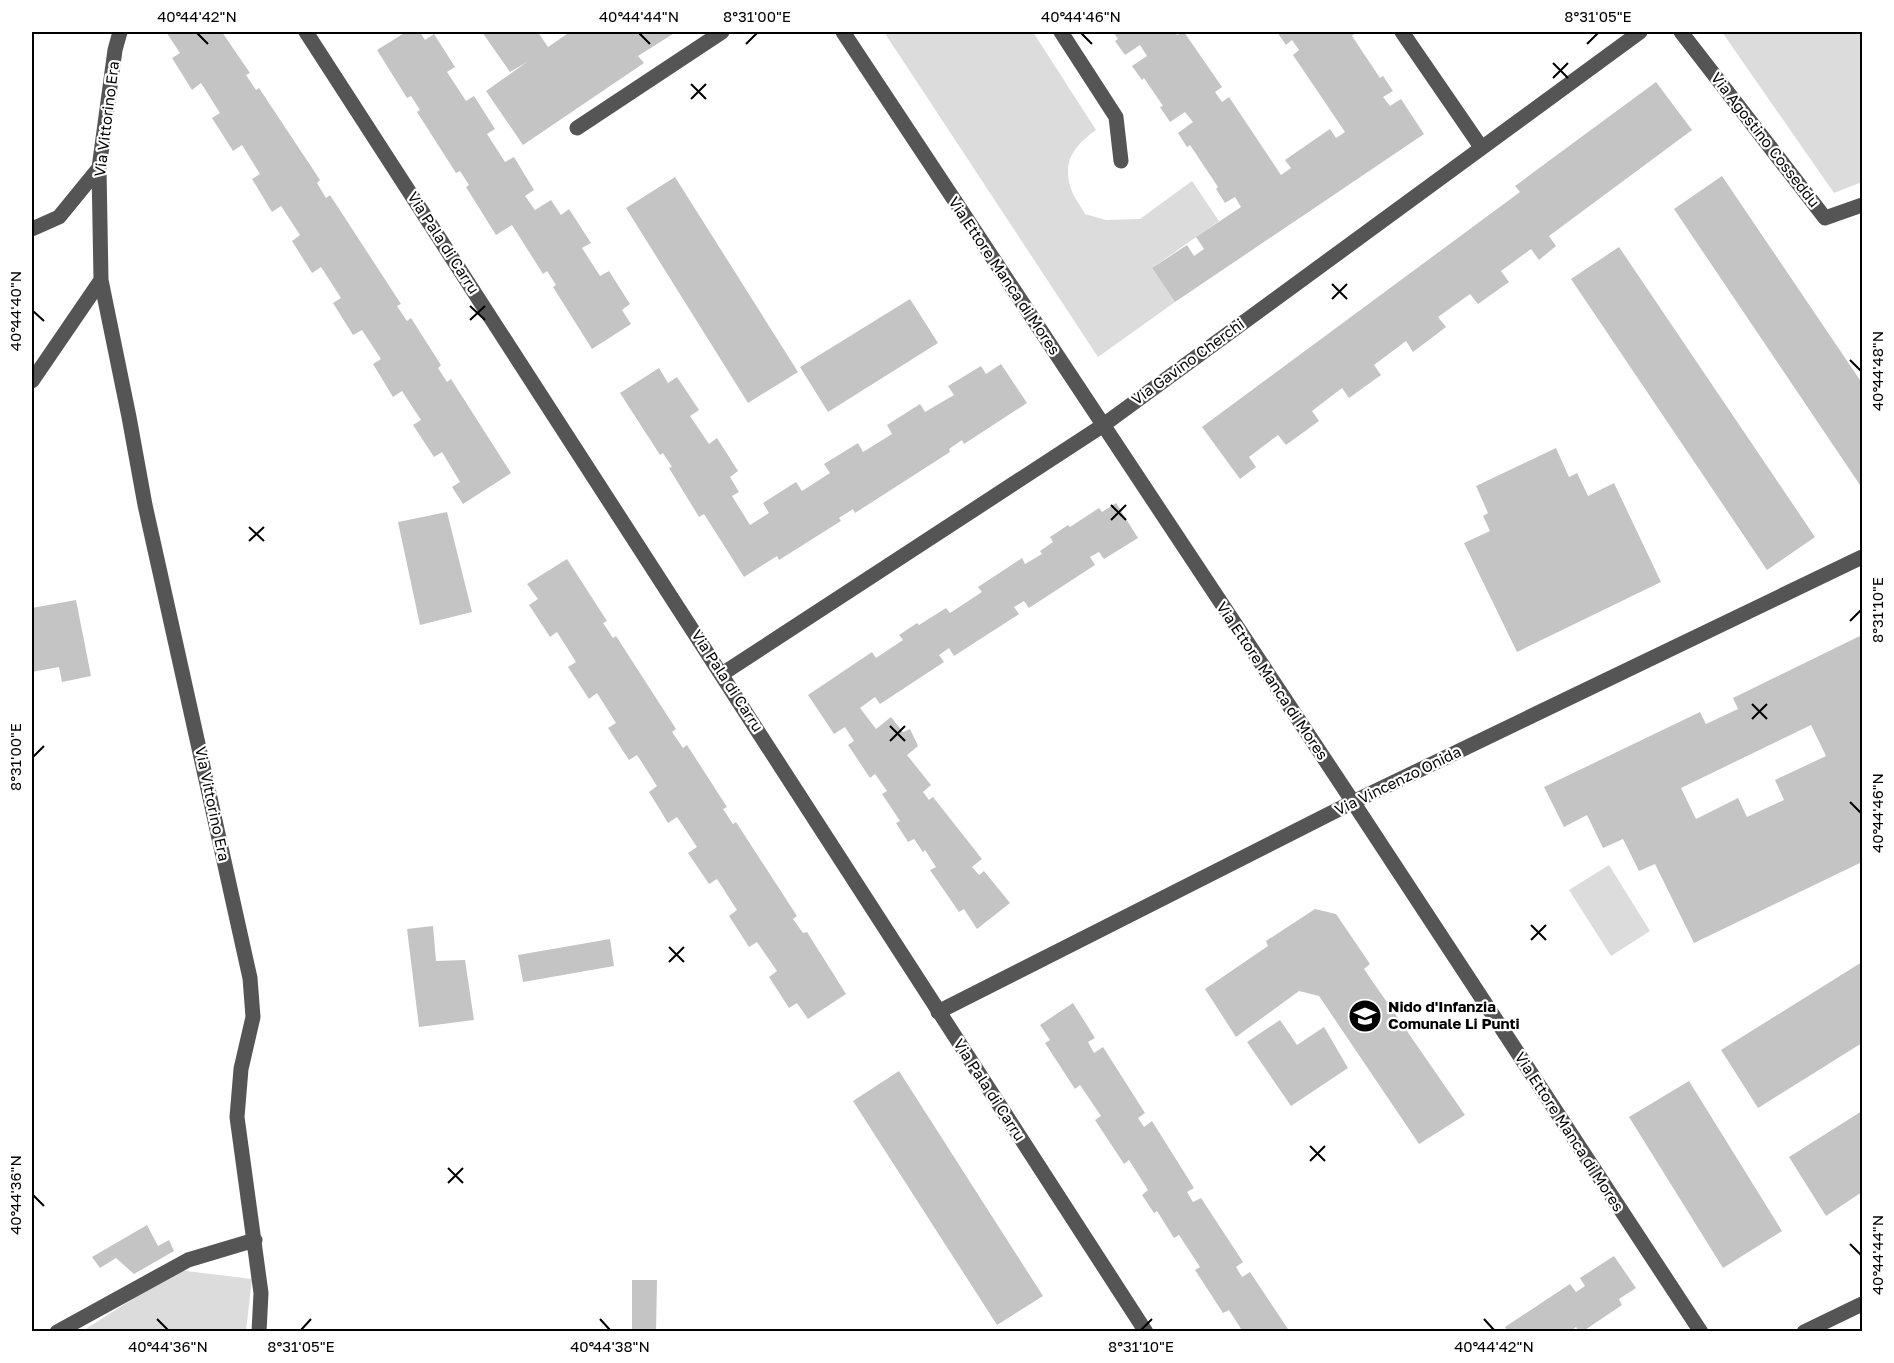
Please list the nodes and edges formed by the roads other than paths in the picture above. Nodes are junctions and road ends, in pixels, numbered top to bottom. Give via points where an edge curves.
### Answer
1 (120, 32) edge
2 (306, 32) edge
3 (722, 32) edge
4 (843, 32) edge
5 (1061, 32) edge
6 (1402, 32) edge
7 (1641, 32) edge
8 (1681, 32) edge
9 (577, 128) dead end
10 (1481, 147) junction
11 (1121, 161) dead end
12 (99, 168) junction
13 (1863, 205) edge
14 (32, 229) edge
15 (100, 280) junction
16 (32, 381) edge
17 (1102, 426) junction
18 (1863, 557) edge
19 (722, 674) junction
20 (1353, 802) junction
21 (938, 1012) junction
22 (255, 1240) junction
23 (1863, 1304) edge
24 (57, 1332) edge
25 (259, 1332) edge
26 (1146, 1332) edge
27 (1701, 1332) edge
28 (1804, 1332) edge

1 - 12 street, Via Vittorino Era
2 - 19 street, Via Pala di Carru
3 - 9 street
4 - 17 street, Via Ettore Manca di Mores
5 - 11 street via 1116,117
6 - 10 street
7 - 10 street, Via Gavino Cherchi
8 - 13 street, Via Agostino Cosseddu via 1826,218
10 - 17 street, Via Gavino Cherchi
12 - 14 street via 58,217
12 - 15 street, Via Vittorino Era
15 - 16 street
15 - 22 street, Via Vittorino Era via 147,514 250,978 253,1017 241,1069 237,1117
17 - 19 street, Via Gavino Cherchi
17 - 20 street, Via Ettore Manca di Mores
18 - 20 street, Via Vincenzo Onida
19 - 21 street, Via Pala di Carru
20 - 21 street, Via Vincenzo Onida
20 - 27 street, Via Ettore Manca di Mores
21 - 26 street, Via Pala di Carru
22 - 24 street via 188,1260
22 - 25 street, Via Vittorino Era via 261,1293
23 - 28 street

